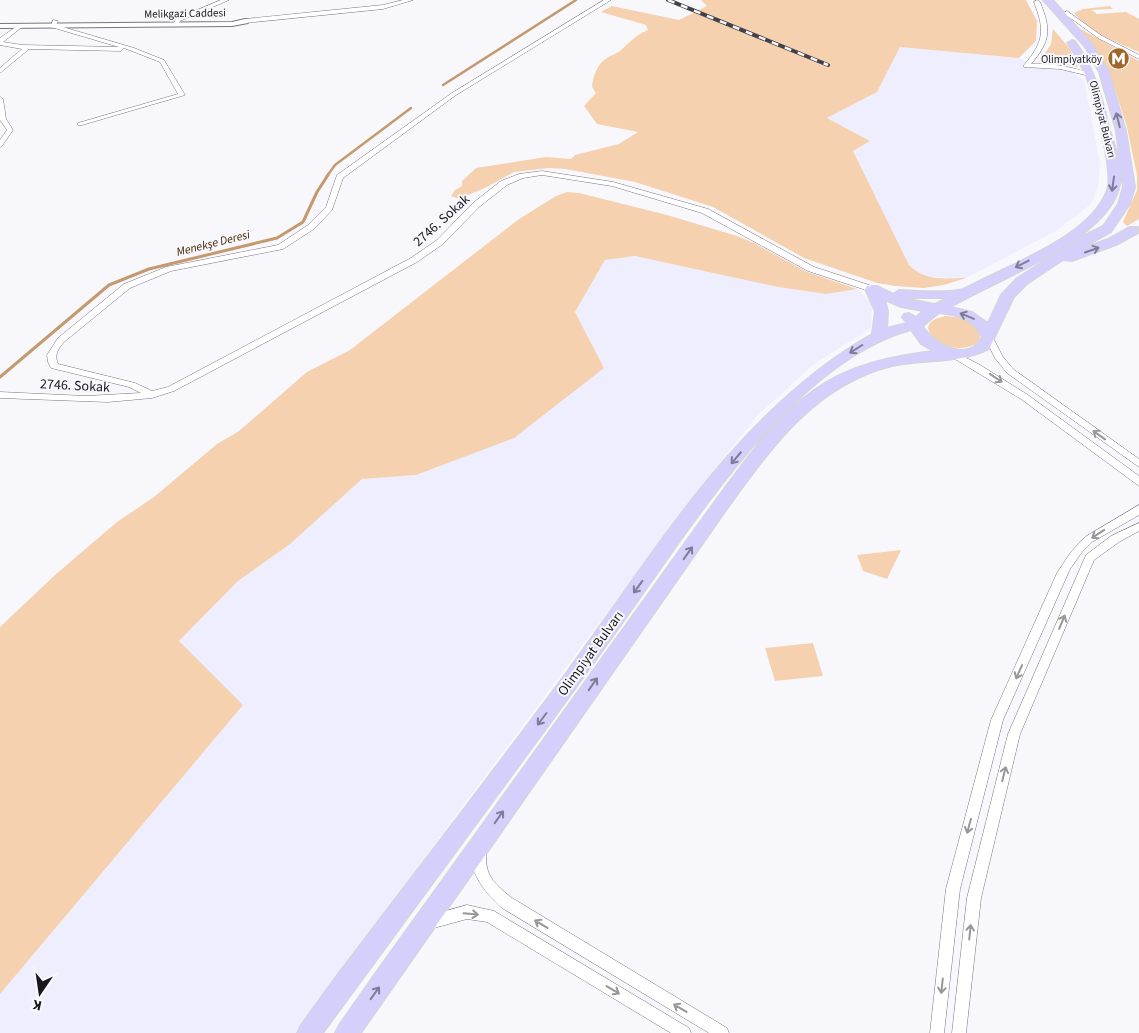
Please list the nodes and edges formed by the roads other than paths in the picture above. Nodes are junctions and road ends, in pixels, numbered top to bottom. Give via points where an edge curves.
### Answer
1 (226, 0) edge
2 (410, 0) edge
3 (608, 0) edge
4 (1040, 1) edge
5 (1067, 13) dead end
6 (245, 21) joint
7 (0, 22) edge
8 (177, 22) junction
9 (54, 24) junction
10 (0, 26) edge
11 (20, 26) junction
12 (0, 42) edge
13 (28, 47) junction
14 (132, 50) junction
15 (1139, 57) edge
16 (0, 71) edge
17 (1092, 76) junction
18 (0, 99) edge
19 (80, 124) dead end
20 (0, 130) edge
21 (10, 130) junction
22 (0, 145) edge
23 (1111, 222) junction
24 (1137, 229) edge
25 (1089, 238) junction
26 (1065, 240) junction
27 (1047, 265) junction
28 (872, 289) junction
29 (964, 292) junction
30 (936, 310) junction
31 (917, 324) junction
32 (878, 336) junction
33 (988, 336) junction
34 (953, 354) junction
35 (0, 395) edge
36 (152, 395) junction
37 (1139, 464) edge
38 (1139, 483) edge
39 (1139, 509) edge
40 (1139, 527) edge
41 (482, 842) junction
42 (424, 924) junction
43 (309, 1033) edge
44 (347, 1033) edge
45 (684, 1033) edge
46 (722, 1033) edge
47 (937, 1033) edge
48 (959, 1033) edge

1 - 8 street
2 - 6 street via 383,7
3 - 36 street via 454,94 340,177 329,208 311,227 280,247 169,269 127,286 52,351 50,359 54,366 132,385
4 - 17 main road, Olimpiyat Bulvarı via 1081,54
4 - 17 street via 1045,34 1042,47 1026,66 1051,65
23 -> 4 main road, Olimpiyat Bulvarı via 1124,204 1129,187 1114,104 1104,72 1089,46
5 - 15 street via 1100,37
6 - 8 street, Melikgazi Caddesi via 232,24
7 - 9 street, Melikgazi Caddesi
8 - 9 street, Melikgazi Caddesi
9 - 11 street, Melikgazi Caddesi
9 - 14 street
10 - 11 street, Melikgazi Caddesi
11 - 12 street
12 - 13 street
13 - 14 street
13 - 16 street
14 - 19 street via 162,61 182,95
17 -> 26 main road, Olimpiyat Bulvarı via 1114,164 1113,190 1094,219
18 - 21 street via 3,119
20 - 21 street
21 - 22 street
23 - 24 main road via 1124,230
23 - 25 main road, Olimpiyat Bulvarı via 1107,229
24 - 25 main road
27 -> 24 main road via 1093,250
25 - 26 main road
25 - 27 main road, Olimpiyat Bulvarı
26 -> 29 main road, Olimpiyat Bulvarı
27 - 33 main road, Olimpiyat Bulvarı via 1022,281 1008,295
28 - 29 main road via 922,295
28 - 30 main road via 899,302
28 - 31 main road
28 - 32 main road via 882,306 883,319
28 - 36 street, 2746. Sokak via 811,269 712,214 675,200 583,178 532,174 504,183 476,205 440,242 401,268 190,380
29 - 30 main road, Olimpiyat Bulvarı
30 - 31 main road
33 -> 30 main road via 982,324 974,318 951,310
31 - 32 main road, Olimpiyat Bulvarı
31 - 34 main road via 923,338 930,344
32 -> 43 main road, Olimpiyat Bulvarı via 821,374 771,416 704,497
33 - 34 main road via 979,350
37 -> 33 street via 1010,371
34 -> 38 street via 985,370
41 -> 34 main road, Olimpiyat Bulvarı via 712,518 758,455 794,414 848,376 873,366 902,359
35 - 36 street, 2746. Sokak via 114,400
39 -> 47 street via 1076,550 1062,573 998,720 953,889
48 -> 40 street via 974,898 1014,734 1090,558 1115,539
41 - 42 main road, Olimpiyat Bulvarı
46 -> 41 street via 506,903 487,885 478,862
44 -> 42 main road, Olimpiyat Bulvarı
42 -> 45 street via 467,912 489,916

